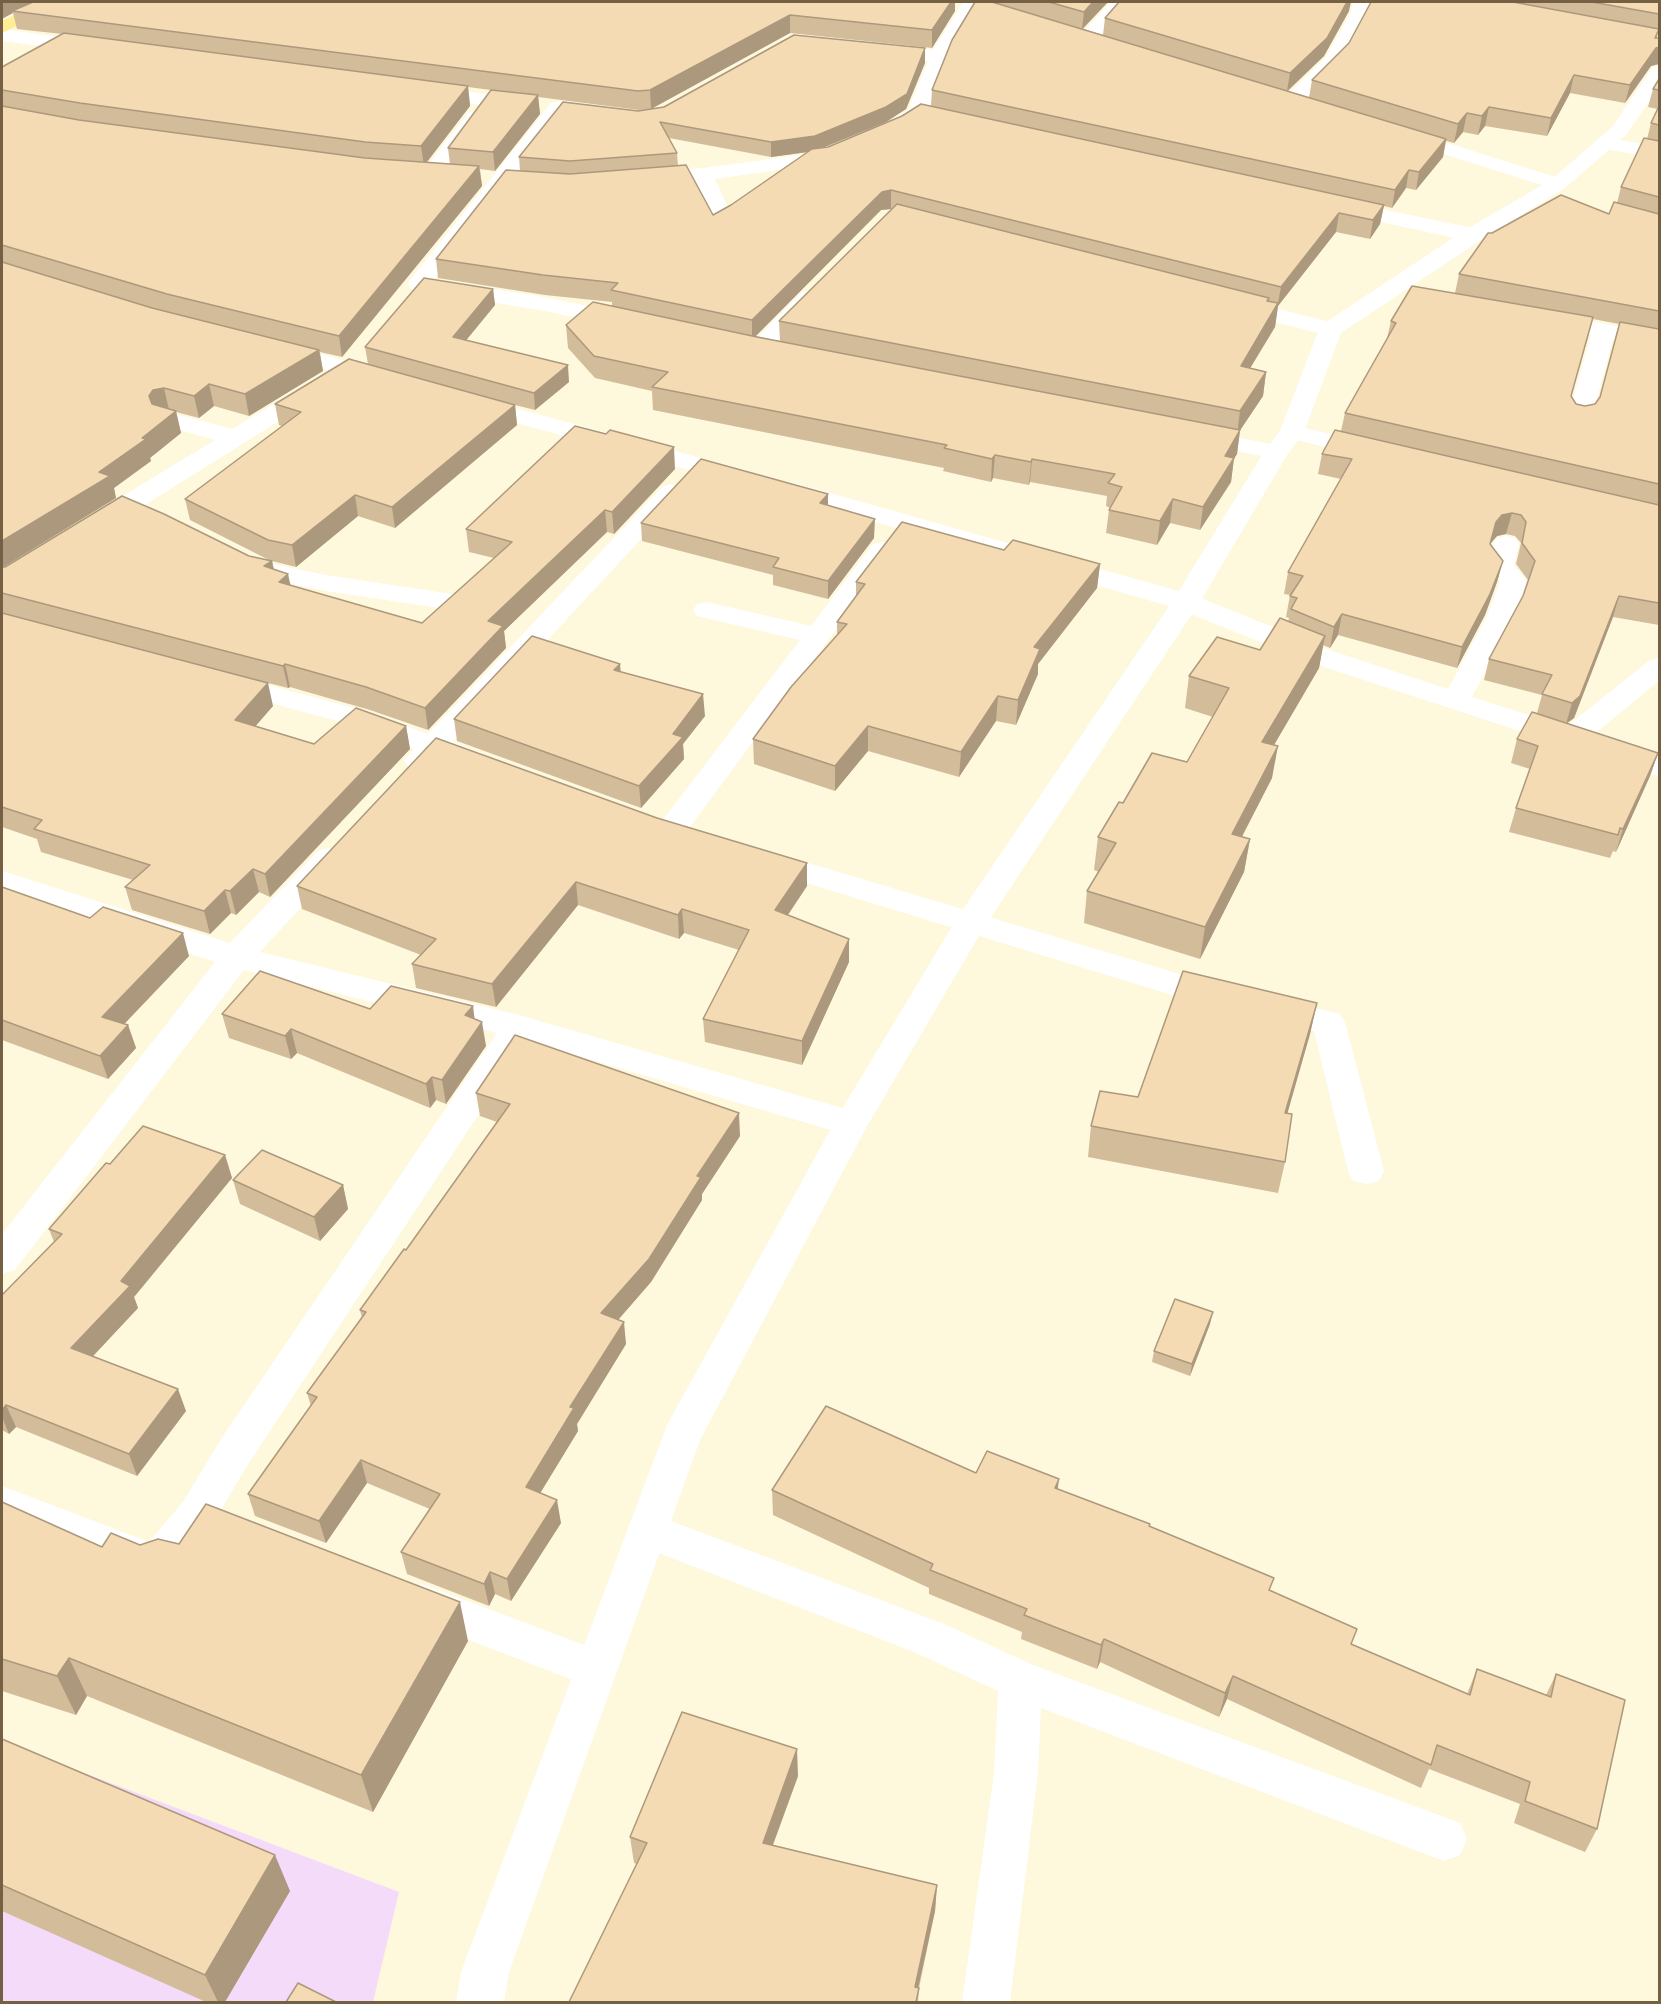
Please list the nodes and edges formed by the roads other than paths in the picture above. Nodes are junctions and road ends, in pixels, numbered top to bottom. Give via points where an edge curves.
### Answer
1 (31, 2) edge
2 (54, 2) edge
3 (1121, 2) edge
4 (1362, 2) edge
5 (970, 4) edge
6 (2, 16) edge
7 (2, 28) edge
8 (1063, 33) edge
9 (2, 35) edge
10 (1086, 40) junction
11 (1109, 47) edge
12 (860, 48) edge
13 (113, 50) edge
14 (939, 56) junction
15 (1659, 70) edge
16 (1235, 84) edge
17 (405, 89) edge
18 (487, 100) junction
19 (1292, 101) junction
20 (511, 102) edge
21 (534, 105) edge
22 (558, 107) junction
23 (1314, 108) edge
24 (917, 113) junction
25 (616, 115) edge
26 (940, 118) edge
27 (1381, 129) edge
28 (873, 136) edge
29 (1603, 144) junction
30 (852, 145) edge
31 (1659, 152) edge
32 (409, 173) edge
33 (704, 174) junction
34 (430, 175) junction
35 (450, 176) edge
36 (626, 180) edge
37 (1555, 193) junction
38 (1322, 202) edge
39 (722, 218) edge
40 (1473, 235) junction
41 (825, 283) edge
42 (1389, 291) junction
43 (1423, 297) edge
44 (1215, 300) edge
45 (1525, 316) edge
46 (650, 326) edge
47 (1331, 329) junction
48 (1604, 331) junction
49 (1659, 341) edge
50 (251, 342) edge
51 (781, 354) edge
52 (355, 361) junction
53 (404, 384) edge
54 (449, 397) edge
55 (1580, 417) edge
56 (168, 419) edge
57 (1172, 431) edge
58 (235, 438) junction
59 (1284, 442) junction
60 (1395, 456) edge
61 (697, 464) junction
62 (126, 506) junction
63 (158, 519) edge
64 (903, 522) junction
65 (78, 535) edge
66 (1506, 544) dead end
67 (221, 549) edge
68 (452, 602) edge
69 (1186, 602) junction
70 (707, 609) dead end
71 (818, 636) junction
72 (1659, 666) edge
73 (201, 676) edge
74 (1456, 700) junction
75 (1571, 738) junction
76 (433, 746) junction
77 (1659, 768) edge
78 (498, 769) edge
79 (402, 780) edge
80 (347, 839) edge
81 (704, 842) edge
82 (737, 852) edge
83 (2, 881) edge
84 (970, 924) junction
85 (236, 957) junction
86 (519, 1027) junction
87 (851, 1123) junction
88 (1366, 1171) dead end
89 (2, 1260) edge
90 (2, 1503) edge
91 (647, 1530) junction
92 (388, 1590) edge
93 (596, 1669) junction
94 (1020, 1680) junction
95 (1444, 1839) dead end
96 (480, 2002) edge
97 (986, 2002) edge

1 - 6 main road
2 - 7 main road
3 - 10 street
4 - 19 street via 1334,60
5 - 14 street
8 - 10 street
9 - 13 street
10 - 11 street
12 - 14 street
14 - 24 street
15 - 29 street via 1619,131
16 - 19 street
17 - 18 street
18 - 20 street
18 - 34 street
19 - 23 street
21 - 22 street
22 - 25 street
22 - 46 street via 412,292 545,304
24 - 26 street
24 - 28 street
27 - 37 street
29 - 31 street
29 - 37 street
30 - 33 street via 820,159
32 - 34 street
33 - 36 street
33 - 39 street
34 - 35 street
37 - 40 street
38 - 40 street
40 - 42 street
41 - 51 street via 747,347
42 - 43 street
42 - 47 street
44 - 47 street
45 - 48 street
47 - 59 street
48 - 49 street
48 - 55 street
50 - 52 street
52 - 53 street
52 - 58 street
54 - 61 street
56 - 58 street
57 - 59 street
58 - 62 street
59 - 60 street
59 - 69 street
61 - 64 street
61 - 76 street
62 - 63 street
62 - 65 street
64 - 69 street
64 - 71 street
66 - 74 street via 1500,566 1514,581 1501,616
67 - 68 street via 264,570
69 - 74 street via 1322,657
69 - 84 street
70 - 71 street
71 - 81 street via 660,828
72 - 75 street
73 - 76 street via 360,718
74 - 75 street
75 - 77 street
76 - 78 street
76 - 79 street
80 - 85 street
82 - 84 street
83 - 85 street
84 - 87 street
84 - 88 street via 1233,1002 1328,1022
85 - 86 street
85 - 89 street
86 - 87 street
86 - 90 street via 235,1451 213,1520 157,1564
87 - 91 street via 681,1437
91 - 93 street
91 - 94 street via 929,1638
92 - 93 street
93 - 96 street via 485,1972
94 - 95 street
94 - 97 street via 1016,1773

